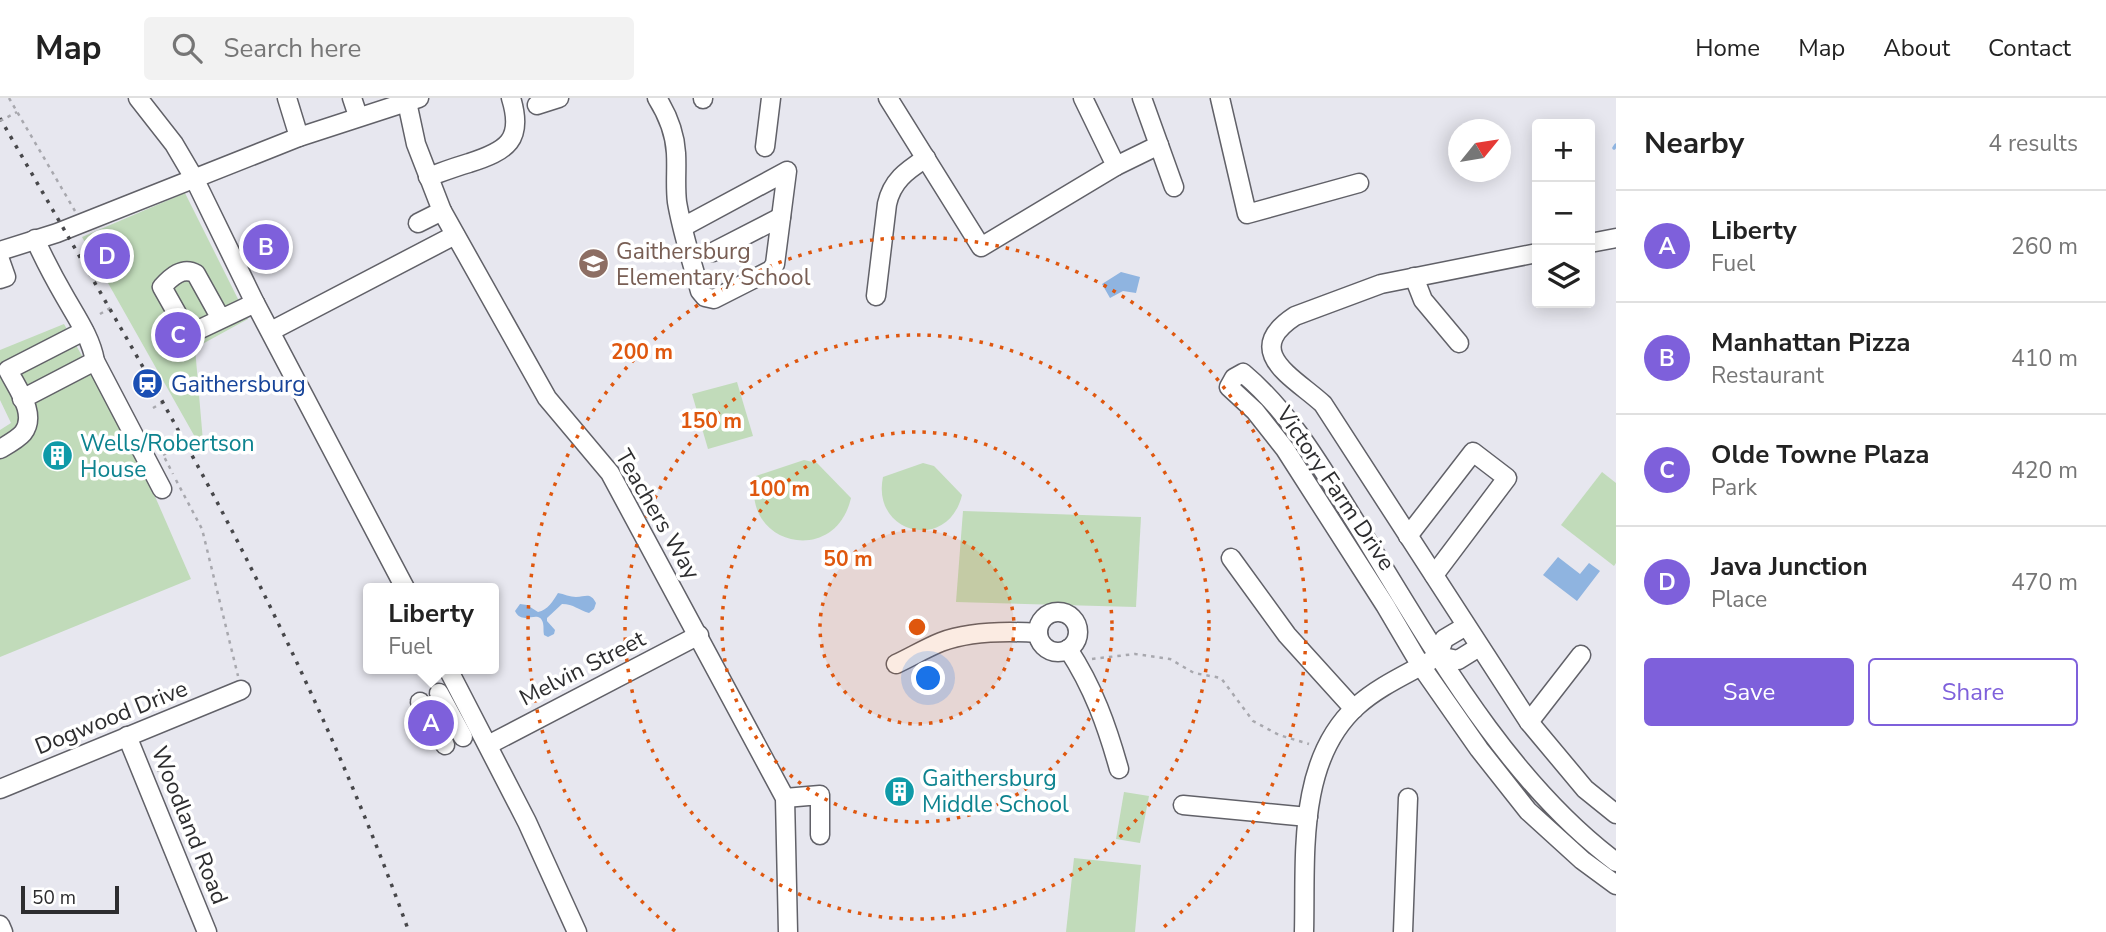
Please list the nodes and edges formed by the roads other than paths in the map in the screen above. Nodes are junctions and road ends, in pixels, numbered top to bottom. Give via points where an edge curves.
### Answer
1 (138, 98) edge
2 (286, 98) edge
3 (352, 98) edge
4 (511, 98) edge
5 (559, 98) edge
6 (657, 98) edge
7 (771, 98) edge
8 (888, 98) edge
9 (1083, 98) edge
10 (1142, 98) edge
11 (1220, 98) edge
12 (415, 99) edge
13 (537, 105) dead end
14 (358, 116) junction
15 (299, 137) junction
16 (1159, 145) junction
17 (765, 147) dead end
18 (926, 158) junction
19 (1116, 166) junction
20 (428, 177) junction
21 (194, 178) junction
22 (1359, 183) dead end
23 (1174, 187) dead end
24 (442, 211) junction
25 (781, 217) junction
26 (418, 223) dead end
27 (683, 226) junction
28 (455, 235) junction
29 (35, 239) junction
30 (1615, 240) edge
31 (1595, 242) edge
32 (0, 251) edge
33 (713, 252) dead end
34 (1532, 254) edge
35 (0, 260) edge
36 (1413, 277) junction
37 (0, 279) edge
38 (876, 296) dead end
39 (255, 303) junction
40 (221, 319) dead end
41 (85, 331) junction
42 (271, 331) junction
43 (1459, 343) dead end
44 (95, 361) junction
45 (22, 399) junction
46 (1302, 438) junction
47 (0, 449) edge
48 (1285, 449) junction
49 (162, 489) dead end
50 (1408, 536) junction
51 (1231, 558) dead end
52 (1434, 575) junction
53 (402, 583) edge
54 (1466, 626) junction
55 (1038, 633) junction
56 (699, 635) junction
57 (1479, 648) junction
58 (1072, 655) junction
59 (1581, 655) dead end
60 (1438, 656) junction
61 (897, 664) dead end
62 (1420, 667) junction
63 (450, 674) edge
64 (241, 690) road end
65 (439, 693) dead end
66 (1354, 709) junction
67 (428, 715) dead end
68 (1529, 722) junction
69 (127, 736) junction
70 (463, 737) dead end
71 (445, 745) dead end
72 (488, 745) junction
73 (1119, 769) dead end
74 (0, 789) edge
75 (785, 798) junction
76 (1408, 798) dead end
77 (1183, 805) dead end
78 (1616, 814) edge
79 (1308, 817) junction
80 (820, 835) dead end
81 (1616, 862) edge
82 (1616, 885) edge
83 (0, 925) edge
84 (3, 932) edge
85 (207, 932) edge
86 (577, 932) edge
87 (788, 932) edge
88 (1304, 932) edge
89 (1403, 932) edge

1 - 21 street
2 - 15 street
3 - 14 street
4 - 20 street via 516,123 503,149
5 - 13 street
6 - 27 street via 676,151 675,184
7 - 17 street
8 - 18 street
9 - 19 street
10 - 16 street
11 - 22 street via 1247,214
12 - 14 street
12 - 20 street, Teachers Way via 416,144
14 - 15 street
15 - 21 street
16 - 19 street
16 - 23 street
18 - 19 street via 981,247
18 - 38 street via 890,191
20 - 24 street, Teachers Way
21 - 29 street
21 - 39 street
24 - 26 street
24 - 28 street, Teachers Way
25 - 27 street via 787,171
25 - 27 street via 771,270 714,299 705,298 700,291
25 - 33 street
28 - 42 street
28 - 56 street, Teachers Way via 547,398 610,473
29 - 32 street
29 - 41 street
30 - 31 street
34 - 36 street
35 - 37 street via 6,277
36 - 43 street via 1423,300
36 - 50 street via 1294,316 1274,335 1272,347 1274,360 1285,374 1323,404
39 - 40 street
39 - 42 street
41 - 44 street
41 - 45 street via 8,370
42 - 53 street
44 - 45 street
44 - 49 street
45 - 47 street via 29,413 28,424 23,434
46 - 48 street
46 - 48 street, Victory Farm Drive via 1255,383 1243,373 1234,378 1229,387
46 - 60 street, Victory Farm Drive
48 - 62 street, Victory Farm Drive
50 - 52 street
50 - 52 street via 1473,452 1507,478
51 - 66 street via 1287,635
52 - 54 street
54 - 57 street
54 - 60 street via 1444,639
55 - 58 street via 1045,647
55 - 58 street via 1046,617 1060,612 1068,615 1078,630
55 - 61 street via 964,636
56 - 72 street, Melvin Street
56 - 75 street, Teachers Way
57 - 60 street via 1458,660
57 - 68 street
58 - 73 street via 1095,694
59 - 68 street
60 - 62 street
60 - 81 street, Victory Farm Drive via 1502,747 1550,805
62 - 66 street
62 - 82 street, Victory Farm Drive via 1528,811
63 - 72 street
64 - 69 street, Dogwood Drive
65 - 70 street
66 - 79 street via 1329,741 1314,778
67 - 71 street
68 - 78 street via 1585,789
69 - 74 street, Dogwood Drive
69 - 85 street, Woodland Road
72 - 86 street
75 - 80 street via 820,795
75 - 87 street, Teachers Way
76 - 89 street
77 - 79 street
79 - 88 street
83 - 84 street

